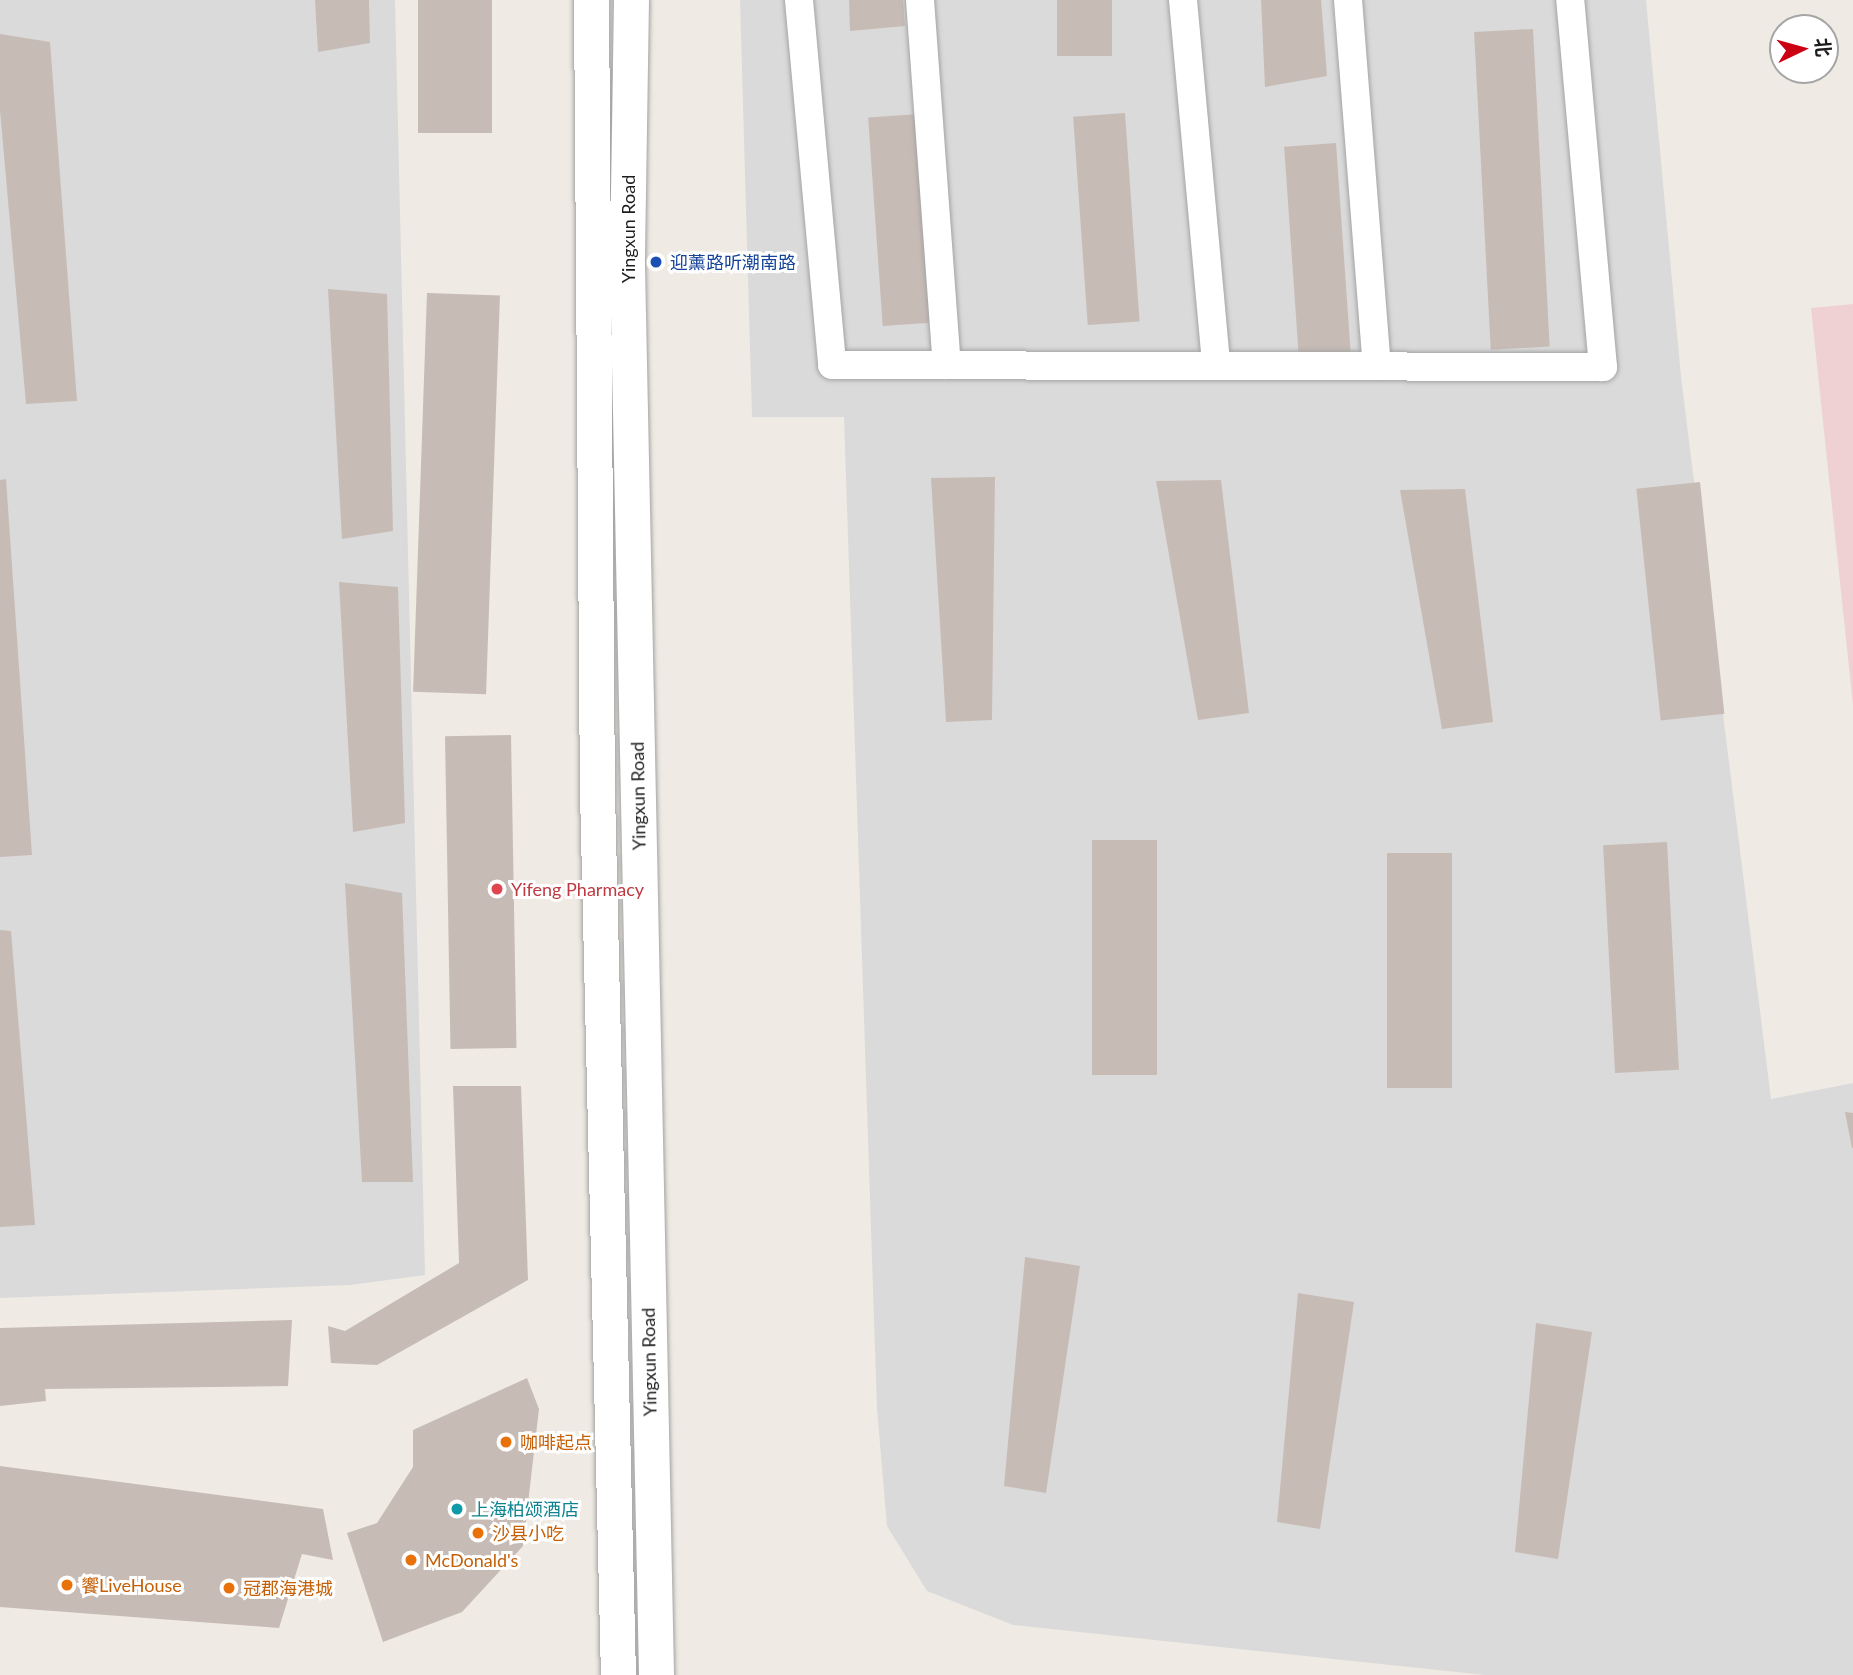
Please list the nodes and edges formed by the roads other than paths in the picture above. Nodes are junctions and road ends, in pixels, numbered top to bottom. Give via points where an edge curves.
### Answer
1 (591, 0) edge
2 (631, 0) edge
3 (799, 0) edge
4 (920, 0) edge
5 (1183, 0) edge
6 (1348, 0) edge
7 (1570, 0) edge
8 (947, 365) junction
9 (1216, 366) junction
10 (1377, 366) junction
11 (618, 1675) edge
12 (656, 1675) edge

1 - 11 street, Yingxun Road via 597,792
2 - 12 street, Yingxun Road via 628,280
3 - 8 street via 832,365
4 - 8 street
5 - 9 street
6 - 10 street
7 - 10 street via 1602,367
8 - 9 street
9 - 10 street

